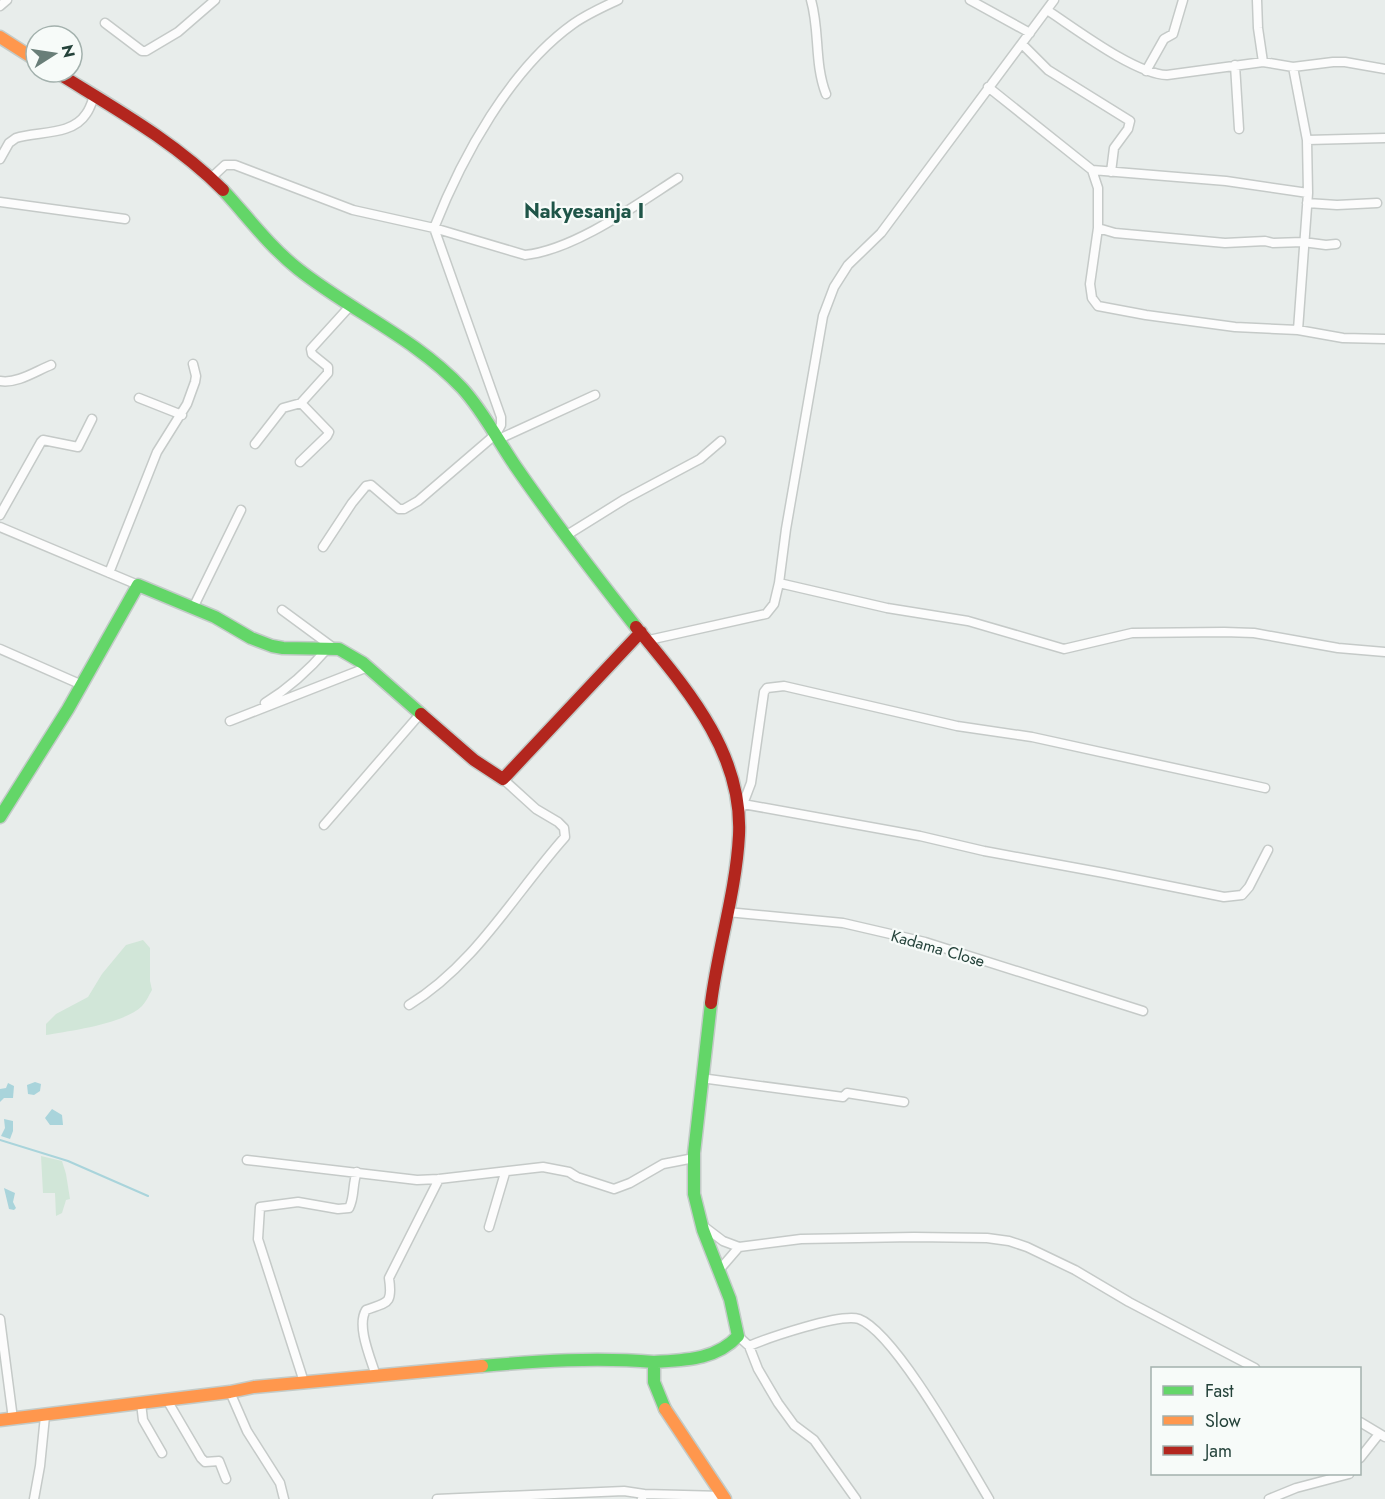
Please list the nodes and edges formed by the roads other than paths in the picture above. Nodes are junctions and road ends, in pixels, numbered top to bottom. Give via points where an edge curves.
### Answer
1 (7, 0) edge
2 (215, 0) edge
3 (618, 0) edge
4 (811, 0) edge
5 (970, 0) edge
6 (1054, 0) edge
7 (1183, 0) edge
8 (1257, 0) edge
9 (0, 6) edge
10 (1047, 10) junction
11 (105, 23) dead end
12 (1030, 33) junction
13 (0, 37) edge
14 (1022, 44) junction
15 (24, 52) edge
16 (1263, 62) junction
17 (1235, 65) junction
18 (1293, 67) junction
19 (1385, 69) edge
20 (1146, 71) junction
21 (75, 84) edge
22 (988, 87) junction
23 (826, 94) dead end
24 (94, 96) junction
25 (1239, 129) dead end
26 (1385, 138) edge
27 (1307, 140) junction
28 (0, 159) edge
29 (1092, 170) junction
30 (1111, 172) junction
31 (211, 178) junction
32 (678, 178) dead end
33 (1307, 198) junction
34 (0, 202) edge
35 (1377, 203) dead end
36 (125, 219) dead end
37 (434, 228) junction
38 (1098, 228) junction
39 (1303, 242) junction
40 (1336, 244) dead end
41 (351, 305) junction
42 (1298, 330) junction
43 (1385, 339) edge
44 (193, 364) dead end
45 (51, 365) dead end
46 (0, 381) edge
47 (595, 395) dead end
48 (139, 398) dead end
49 (301, 403) junction
50 (182, 415) junction
51 (92, 419) dead end
52 (497, 437) junction
53 (721, 441) dead end
54 (255, 444) dead end
55 (300, 462) dead end
56 (241, 510) dead end
57 (0, 515) edge
58 (0, 527) edge
59 (567, 535) junction
60 (323, 548) dead end
61 (109, 573) junction
62 (779, 583) junction
63 (138, 585) junction
64 (194, 608) junction
65 (282, 610) dead end
66 (645, 636) junction
67 (331, 649) junction
68 (0, 650) edge
69 (1385, 652) edge
70 (368, 667) junction
71 (82, 686) junction
72 (421, 713) junction
73 (503, 779) junction
74 (1265, 788) dead end
75 (741, 808) junction
76 (0, 817) edge
77 (324, 825) dead end
78 (1268, 849) dead end
79 (728, 912) junction
80 (409, 1005) dead end
81 (1143, 1011) dead end
82 (701, 1078) junction
83 (904, 1102) dead end
84 (694, 1158) junction
85 (247, 1160) dead end
86 (357, 1172) junction
87 (505, 1173) junction
88 (440, 1179) junction
89 (702, 1225) junction
90 (489, 1227) dead end
91 (739, 1247) junction
92 (720, 1269) junction
93 (0, 1319) edge
94 (738, 1336) junction
95 (749, 1346) junction
96 (654, 1362) junction
97 (1253, 1367) edge
98 (376, 1376) junction
99 (304, 1382) junction
100 (230, 1392) junction
101 (166, 1400) junction
102 (141, 1403) junction
103 (45, 1416) junction
104 (13, 1419) junction
105 (0, 1420) edge
106 (1361, 1423) edge
107 (1382, 1435) edge
108 (162, 1453) dead end
109 (1361, 1456) edge
110 (1342, 1475) edge
111 (226, 1479) dead end
112 (642, 1496) edge
113 (724, 1497) edge
114 (494, 1498) edge
115 (34, 1499) edge
116 (284, 1499) edge
117 (437, 1499) edge
118 (856, 1499) edge
119 (989, 1499) edge
120 (1269, 1499) edge

1 - 9 street
2 - 11 street via 178,32 146,51
3 - 37 street via 573,24 525,69 504,96 453,183
4 - 23 street via 819,71
5 - 12 street
6 - 10 street
7 - 20 street via 1173,34 1164,39
8 - 16 street
10 - 12 street
10 - 20 street
12 - 14 street
13 - 15 street
14 - 22 street
14 - 30 street via 1048,70 1130,121 1114,148
16 - 17 street
16 - 18 street
17 - 20 street via 1167,75
17 - 25 street
18 - 19 street via 1339,62
18 - 27 street
21 - 24 street
22 - 29 street
22 - 62 street via 881,233 848,265 834,287 824,316
24 - 28 street via 86,115 78,122 15,138
24 - 31 street
26 - 27 street
27 - 33 street
29 - 30 street
29 - 38 street via 1098,188
30 - 33 street via 1226,181
31 - 37 street via 225,165 235,165 353,210
31 - 41 street via 280,254
32 - 37 street via 582,235 540,253 525,255
33 - 35 street via 1337,205
33 - 39 street
34 - 36 street
37 - 52 street via 501,417
38 - 39 street via 1114,233 1225,243
38 - 42 street via 1090,284 1098,306 1235,327
39 - 40 street
39 - 42 street
41 - 49 street via 311,350 328,367 328,373
41 - 52 street via 444,370 465,391
42 - 43 street via 1343,338
44 - 50 street via 195,382
45 - 46 street via 16,380
47 - 52 street
48 - 50 street
49 - 54 street via 283,408
49 - 55 street via 329,432
50 - 61 street via 157,452
51 - 57 street via 78,447 41,442
52 - 59 street
52 - 60 street via 404,509 371,485 366,486
53 - 59 street via 700,459
56 - 64 street
58 - 61 street
59 - 66 street
61 - 63 street
62 - 66 street via 774,604 766,614
62 - 69 street via 887,608 968,621 1064,649 1132,633 1224,632
63 - 64 street
63 - 71 street
64 - 67 street via 272,646
65 - 67 street
66 - 73 street
66 - 75 street via 692,694 719,744
67 - 70 street via 352,655
67 - 70 street via 282,692 230,720
68 - 71 street
70 - 72 street
71 - 76 street
72 - 73 street via 474,760
72 - 77 street
73 - 80 street via 536,809 558,822 565,837 475,947 427,994
74 - 75 street via 1032,737 957,726 784,686 764,692 751,783
75 - 78 street via 920,836 1224,897 1242,895
75 - 79 street
79 - 81 street, Kadama Close via 843,923 925,942
79 - 82 street via 714,978
82 - 83 street
82 - 84 street
84 - 87 street via 663,1164 614,1189 543,1167
84 - 89 street via 694,1192
85 - 86 street
86 - 88 street
86 - 99 street via 349,1208 298,1203 260,1208 258,1239
87 - 88 street
87 - 90 street
88 - 98 street via 388,1278 388,1300 366,1310 362,1316
89 - 91 street via 723,1241
89 - 92 street
91 - 92 street
91 - 97 street via 801,1239 987,1238 1009,1242 1075,1270
92 - 94 street via 732,1302
93 - 104 street
94 - 95 street
94 - 96 street via 722,1351 698,1358
95 - 118 street via 778,1403 794,1425 814,1440
95 - 119 street via 846,1318 865,1323 906,1365
96 - 98 street via 540,1361
96 - 113 street via 652,1374 660,1401
98 - 99 street
99 - 100 street
100 - 101 street
100 - 116 street via 247,1431 280,1483
101 - 102 street
101 - 111 street via 201,1458 205,1462 219,1461
102 - 103 street
102 - 108 street via 143,1420
103 - 104 street
103 - 115 street
104 - 105 street
106 - 107 street
107 - 109 street
110 - 120 street
112 - 113 street
112 - 114 street via 624,1491
114 - 117 street

